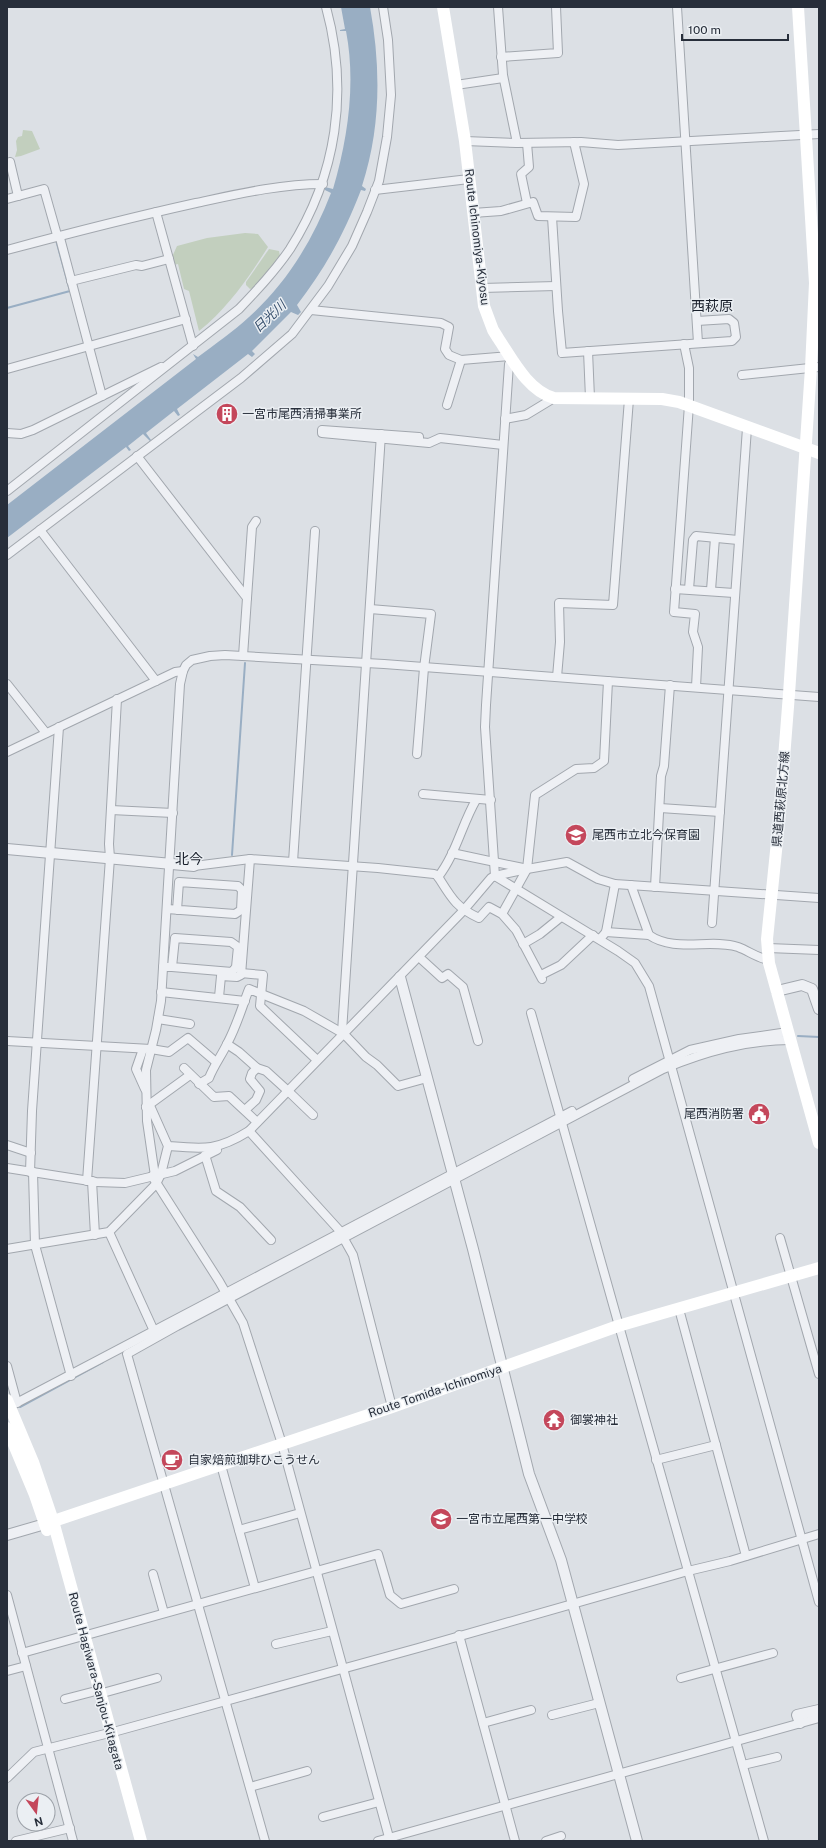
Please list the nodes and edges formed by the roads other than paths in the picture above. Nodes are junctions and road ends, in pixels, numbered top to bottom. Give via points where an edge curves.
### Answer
1 (326, 7) edge
2 (383, 7) edge
3 (443, 7) edge
4 (498, 7) edge
5 (556, 7) edge
6 (677, 7) edge
7 (798, 7) edge
8 (502, 58) junction
9 (503, 78) junction
10 (456, 85) junction
11 (806, 134) junction
12 (819, 134) edge
13 (465, 141) junction
14 (574, 142) junction
15 (685, 142) junction
16 (517, 143) junction
17 (527, 143) junction
18 (10, 162) dead end
19 (469, 179) junction
20 (322, 184) junction
21 (375, 190) junction
22 (18, 196) junction
23 (7, 200) edge
24 (527, 203) junction
25 (156, 212) junction
26 (473, 213) junction
27 (552, 217) junction
28 (58, 236) junction
29 (7, 250) edge
30 (169, 259) junction
31 (71, 282) junction
32 (556, 286) junction
33 (482, 288) junction
34 (311, 310) junction
35 (186, 319) junction
36 (697, 321) junction
37 (698, 343) junction
38 (684, 344) junction
39 (193, 346) junction
40 (88, 347) junction
41 (588, 351) junction
42 (511, 358) junction
43 (461, 360) junction
44 (167, 366) junction
45 (815, 367) edge
46 (7, 369) edge
47 (742, 375) dead end
48 (102, 396) junction
49 (554, 398) junction
50 (590, 398) junction
51 (629, 399) junction
52 (689, 405) junction
53 (447, 406) dead end
54 (505, 419) junction
55 (746, 428) junction
56 (8, 430) edge
57 (381, 436) junction
58 (503, 445) junction
59 (805, 449) junction
60 (819, 453) edge
61 (137, 456) junction
62 (7, 490) edge
63 (256, 521) dead end
64 (40, 530) junction
65 (315, 531) dead end
66 (715, 538) junction
67 (738, 540) junction
68 (7, 555) edge
69 (689, 588) junction
70 (675, 589) junction
71 (711, 590) junction
72 (734, 593) junction
73 (247, 598) junction
74 (370, 609) junction
75 (243, 656) junction
76 (307, 660) junction
77 (367, 664) junction
78 (424, 668) junction
79 (183, 671) junction
80 (488, 673) junction
81 (557, 677) junction
82 (155, 679) junction
83 (608, 681) junction
84 (7, 684) edge
85 (670, 685) junction
86 (696, 687) junction
87 (728, 689) junction
88 (789, 694) junction
89 (819, 697) edge
90 (117, 699) junction
91 (60, 727) junction
92 (44, 732) junction
93 (7, 748) edge
94 (7, 752) edge
95 (417, 754) dead end
96 (424, 794) dead end
97 (476, 800) junction
98 (491, 800) junction
99 (660, 808) junction
100 (111, 810) junction
101 (720, 812) junction
102 (173, 813) junction
103 (7, 849) edge
104 (452, 852) junction
105 (50, 853) junction
106 (110, 858) junction
107 (250, 859) junction
108 (293, 862) junction
109 (170, 863) junction
110 (494, 863) junction
111 (194, 866) joint
112 (353, 866) junction
113 (527, 869) junction
114 (495, 876) junction
115 (438, 877) junction
116 (615, 884) junction
117 (631, 885) junction
118 (655, 887) junction
119 (515, 890) junction
120 (713, 891) junction
121 (772, 894) junction
122 (819, 898) edge
123 (167, 909) junction
124 (177, 910) junction
125 (463, 911) junction
126 (502, 914) junction
127 (561, 917) junction
128 (712, 922) dead end
129 (606, 932) junction
130 (649, 935) junction
131 (597, 937) junction
132 (523, 944) junction
133 (768, 948) junction
134 (819, 950) edge
135 (419, 957) junction
136 (769, 960) junction
137 (163, 967) junction
138 (172, 967) junction
139 (241, 973) junction
140 (400, 977) junction
141 (776, 991) junction
142 (161, 992) junction
143 (262, 994) junction
144 (219, 997) junction
145 (245, 1001) junction
146 (819, 1009) edge
147 (531, 1013) dead end
148 (158, 1019) junction
149 (190, 1024) dead end
150 (343, 1033) junction
151 (789, 1036) junction
152 (7, 1041) edge
153 (478, 1041) dead end
154 (37, 1042) junction
155 (227, 1044) junction
156 (96, 1046) junction
157 (147, 1049) junction
158 (317, 1060) junction
159 (216, 1062) junction
160 (670, 1063) junction
161 (184, 1068) dead end
162 (258, 1068) junction
163 (190, 1075) junction
164 (427, 1078) junction
165 (199, 1084) junction
166 (288, 1091) junction
167 (146, 1107) junction
168 (245, 1110) junction
169 (313, 1115) dead end
170 (562, 1119) junction
171 (257, 1122) junction
172 (249, 1131) junction
173 (232, 1142) junction
174 (819, 1143) edge
175 (7, 1145) edge
176 (168, 1146) junction
177 (31, 1153) junction
178 (205, 1155) junction
179 (7, 1168) edge
180 (32, 1172) junction
181 (453, 1177) junction
182 (156, 1178) junction
183 (89, 1181) junction
184 (109, 1232) junction
185 (95, 1235) junction
186 (342, 1236) junction
187 (780, 1238) dead end
188 (271, 1240) dead end
189 (35, 1245) junction
190 (7, 1249) edge
191 (819, 1268) edge
192 (790, 1276) junction
193 (734, 1292) junction
194 (228, 1296) junction
195 (679, 1309) junction
196 (618, 1326) junction
197 (154, 1331) junction
198 (815, 1344) edge
199 (7, 1366) edge
200 (502, 1368) junction
201 (819, 1374) edge
202 (71, 1376) junction
203 (10, 1405) edge
204 (392, 1407) junction
205 (7, 1428) edge
206 (282, 1444) junction
207 (716, 1445) junction
208 (656, 1460) junction
209 (221, 1465) junction
210 (165, 1484) junction
211 (300, 1513) junction
212 (49, 1522) junction
213 (239, 1530) junction
214 (819, 1534) edge
215 (7, 1535) edge
216 (802, 1539) junction
217 (746, 1556) junction
218 (688, 1571) junction
219 (316, 1572) junction
220 (153, 1574) dead end
221 (256, 1588) junction
222 (454, 1589) dead end
223 (7, 1595) edge
224 (819, 1602) edge
225 (198, 1604) junction
226 (572, 1604) junction
227 (164, 1613) junction
228 (10, 1616) edge
229 (332, 1631) junction
230 (459, 1635) junction
231 (80, 1637) junction
232 (276, 1644) dead end
233 (22, 1652) junction
234 (773, 1653) dead end
235 (26, 1666) junction
236 (343, 1668) junction
237 (717, 1669) junction
238 (7, 1671) edge
239 (157, 1678) dead end
240 (681, 1678) dead end
241 (96, 1693) junction
242 (64, 1700) dead end
243 (226, 1700) junction
244 (600, 1703) junction
245 (531, 1710) dead end
246 (819, 1710) edge
247 (552, 1715) dead end
248 (819, 1718) edge
249 (483, 1723) junction
250 (800, 1723) junction
251 (107, 1733) junction
252 (736, 1740) junction
253 (48, 1748) junction
254 (777, 1757) dead end
255 (743, 1765) junction
256 (307, 1772) dead end
257 (617, 1773) junction
258 (7, 1778) edge
259 (250, 1787) junction
260 (379, 1802) junction
261 (506, 1805) junction
262 (323, 1817) dead end
263 (70, 1828) junction
264 (561, 1836) dead end
265 (389, 1840) edge
266 (16, 1841) edge
267 (74, 1841) edge
268 (133, 1841) edge
269 (141, 1841) edge
270 (265, 1841) edge
271 (378, 1841) edge
272 (515, 1841) edge
273 (546, 1841) edge
274 (637, 1841) edge
275 (764, 1841) edge

1 - 20 street via 333,30 338,74 334,144
2 - 21 street via 391,95 388,137
3 - 10 main road, Route Ichinomiya-Kiyosu
4 - 8 street
5 - 8 street via 558,53
6 - 15 street
7 - 11 main road
8 - 9 street
9 - 10 street
9 - 16 street
10 - 13 main road, Route Ichinomiya-Kiyosu
11 - 12 street
11 - 15 street
11 - 45 main road via 815,283
13 - 16 street
13 - 19 main road, Route Ichinomiya-Kiyosu
14 - 15 street via 618,145
14 - 17 street
14 - 27 street via 584,184 576,217
15 - 36 street
16 - 17 street
17 - 24 street via 529,167 521,174
18 - 22 street
19 - 21 street
19 - 26 main road, Route Ichinomiya-Kiyosu
20 - 25 street via 298,184 250,191
20 - 39 street via 290,249 266,280 239,309
21 - 34 street via 352,246
22 - 23 street
22 - 28 street via 44,189
24 - 26 street via 501,211
24 - 27 street via 533,202 538,216
25 - 28 street
25 - 30 street
26 - 33 main road, Route Ichinomiya-Kiyosu
27 - 32 street
28 - 29 street
28 - 31 street
30 - 31 street
30 - 35 street
31 - 40 street
32 - 33 street
32 - 41 street via 562,353
33 - 42 main road, Route Ichinomiya-Kiyosu via 488,318
34 - 43 street via 446,324 449,331 445,349 449,355
34 - 61 street via 292,334 241,378
35 - 39 street
35 - 40 street
36 - 37 street
36 - 37 street via 729,319 734,323 736,337 732,341
37 - 38 street
38 - 41 street
38 - 52 street via 688,368
39 - 44 street
40 - 46 street
40 - 48 street
41 - 50 street
42 - 43 street
42 - 49 main road, Route Ichinomiya-Kiyosu via 538,391
42 - 54 street
43 - 53 street
44 - 48 street via 162,366
44 - 62 street
45 - 47 street
45 - 59 main road
48 - 56 street via 26,433
49 - 50 main road, Route Ichinomiya-Kiyosu
49 - 54 street via 526,415
50 - 51 main road, Route Ichinomiya-Kiyosu
51 - 52 main road, Route Ichinomiya-Kiyosu via 662,399
51 - 81 street via 613,605 559,603 560,642
52 - 55 main road, Route Ichinomiya-Kiyosu
52 - 70 street
54 - 58 street
55 - 59 main road, Route Ichinomiya-Kiyosu
55 - 67 street
57 - 57 street via 322,433 322,430
57 - 58 street via 429,443 440,438
57 - 74 street
58 - 80 street
59 - 60 main road, Route Ichinomiya-Kiyosu
59 - 88 main road, 県道西萩原北方線
61 - 64 street
61 - 73 street
63 - 73 street via 252,527
64 - 68 street
64 - 82 street
65 - 76 street
66 - 67 street
66 - 69 street via 696,536 693,540
66 - 71 street
67 - 72 street
69 - 70 street
69 - 71 street
70 - 86 street via 674,612 695,614 693,632 698,647
71 - 72 street
72 - 87 street
73 - 75 street
74 - 77 street
74 - 78 street via 431,614
75 - 76 street
75 - 79 street via 225,655 192,660
76 - 77 street
76 - 108 street
77 - 78 street
77 - 112 street
78 - 80 street
78 - 95 street
79 - 82 street
79 - 102 street via 178,705
80 - 81 street
80 - 98 street via 485,727
81 - 83 street
82 - 90 street
82 - 92 street
83 - 85 street
83 - 113 street via 604,762 594,768 576,769 535,795
84 - 92 street
85 - 86 street
85 - 99 street
86 - 87 street
87 - 88 street
87 - 101 street
88 - 89 street
88 - 121 main road, 県道西萩原北方線
90 - 91 street
90 - 100 street
91 - 92 street
91 - 105 street
92 - 93 street
92 - 94 street
96 - 97 street
97 - 98 street
97 - 104 street
98 - 110 street
99 - 101 street
99 - 118 street
100 - 102 street
100 - 106 street
101 - 120 street
102 - 109 street
103 - 105 street
104 - 110 street
104 - 115 street
105 - 106 street
105 - 154 street
106 - 109 street
106 - 156 street
107 - 108 street
107 - 111 street
107 - 139 street
108 - 112 street
109 - 111 street
109 - 123 street
110 - 113 street
110 - 114 street
112 - 115 street via 434,874
112 - 150 street
113 - 114 street
113 - 116 street via 567,862 598,879
113 - 119 street
114 - 119 street
114 - 125 street
115 - 125 street
116 - 117 street
116 - 129 street
117 - 118 street
117 - 130 street
118 - 120 street
119 - 126 street
119 - 127 street
120 - 121 street
120 - 128 street
121 - 122 street
121 - 133 main road, 県道西萩原北方線
123 - 124 street
123 - 137 street
124 - 124 street via 235,914 241,910 242,890 238,886 179,882
125 - 126 street via 479,918 489,907
125 - 135 street
126 - 132 street via 516,930
127 - 131 street
127 - 132 street
129 - 130 street
129 - 131 street
130 - 136 street via 670,944 738,947 759,958
131 - 132 street via 542,977
131 - 160 street via 635,963 643,974 649,986
133 - 134 street
133 - 136 main road, 県道西萩原北方線
135 - 140 street
135 - 153 street via 442,978 448,974 463,987
136 - 141 main road, 県道西萩原北方線
137 - 138 street
137 - 142 street
138 - 138 street via 232,972 236,967 238,947 231,942 175,938
139 - 143 street via 263,975
139 - 144 street via 237,977 221,976
140 - 150 street
140 - 164 street
141 - 146 street via 802,985 812,989
141 - 151 main road, 県道西萩原北方線
142 - 144 street
142 - 148 street
143 - 145 street via 249,989
143 - 150 street via 304,1011
143 - 158 street via 260,1006
144 - 145 street
145 - 155 street
147 - 170 street
148 - 149 street
148 - 157 street
150 - 158 street
150 - 164 street via 366,1058 398,1086
151 - 160 street via 707,1045 690,1050
151 - 174 main road, 県道西萩原北方線
152 - 154 street
154 - 156 street
154 - 177 street
155 - 159 street
155 - 162 street
156 - 157 street
156 - 183 street
157 - 159 street via 169,1052 188,1038
157 - 167 street
158 - 166 street
159 - 165 street via 209,1078
160 - 170 street
160 - 193 street
161 - 163 street
162 - 166 street via 266,1071
162 - 168 street via 250,1079 260,1092 256,1100
163 - 165 street
163 - 167 street
164 - 181 street
165 - 168 street via 214,1097 229,1096
166 - 169 street
166 - 171 street
167 - 176 street via 151,1108
167 - 182 street
168 - 171 street
170 - 181 street
170 - 196 street
171 - 172 street
172 - 173 street
172 - 186 street
173 - 176 street via 203,1149
173 - 178 street
175 - 177 street
176 - 182 street
177 - 180 street
178 - 182 street
178 - 188 street via 216,1191 240,1207
179 - 180 street
180 - 183 street
180 - 189 street
181 - 186 street
181 - 200 street
182 - 183 street via 125,1183
182 - 184 street
182 - 194 street
183 - 185 street
184 - 185 street
184 - 197 street
185 - 189 street
186 - 194 street
186 - 204 street via 352,1255
187 - 192 street
189 - 190 street
189 - 202 street
191 - 192 main road, Route Tomida-Ichinomiya
192 - 193 main road, Route Tomida-Ichinomiya
192 - 198 street
193 - 195 main road, Route Tomida-Ichinomiya
193 - 216 street
194 - 197 street
194 - 206 street via 243,1323
194 - 210 street via 127,1354
195 - 196 main road, Route Tomida-Ichinomiya
195 - 207 street
196 - 200 main road, Route Tomida-Ichinomiya
196 - 208 street
197 - 202 street
198 - 201 street
199 - 203 street
200 - 204 main road, Route Tomida-Ichinomiya
200 - 226 street via 529,1474 560,1560
202 - 203 street
203 - 212 main road via 33,1462
204 - 206 main road, Route Tomida-Ichinomiya
205 - 212 main road via 35,1496
206 - 209 main road, Route Tomida-Ichinomiya
206 - 211 street
207 - 208 street
207 - 217 street
208 - 218 street
209 - 210 main road, Route Tomida-Ichinomiya
209 - 213 street
210 - 212 main road, Route Tomida-Ichinomiya
210 - 225 street
211 - 213 street
211 - 219 street
212 - 215 street
212 - 231 main road, Route Hagiwara-Sanjou-Kitagata
213 - 221 street
214 - 216 street
216 - 217 street
216 - 224 street
217 - 218 street
218 - 226 street
218 - 237 street
219 - 221 street
219 - 222 street via 378,1554 390,1595 401,1604
219 - 229 street
220 - 227 street
221 - 225 street
223 - 228 street
225 - 227 street
225 - 243 street
226 - 230 street
226 - 244 street
227 - 231 street
228 - 233 street
229 - 232 street
229 - 236 street
230 - 236 street
230 - 249 street
231 - 233 street
231 - 241 main road, Route Hagiwara-Sanjou-Kitagata
233 - 235 street
234 - 237 street
235 - 238 street
235 - 253 street
236 - 243 street
236 - 260 street
237 - 240 street
237 - 252 street
239 - 241 street
241 - 242 street
241 - 251 main road, Route Hagiwara-Sanjou-Kitagata
243 - 251 street
243 - 259 street
244 - 247 street
244 - 257 street
245 - 249 street
246 - 250 street via 797,1716
248 - 250 street
249 - 261 street
250 - 252 street
251 - 253 street
251 - 268 main road, Route Hagiwara-Sanjou-Kitagata
251 - 269 main road, Route Hagiwara-Sanjou-Kitagata
252 - 255 street
252 - 257 street
253 - 258 street via 34,1752
253 - 263 street
254 - 255 street
255 - 275 street
256 - 259 street
257 - 261 street
257 - 274 street
259 - 270 street
260 - 262 street
260 - 265 street
261 - 265 street
261 - 272 street
263 - 266 street
263 - 267 street
264 - 273 street
265 - 271 street

